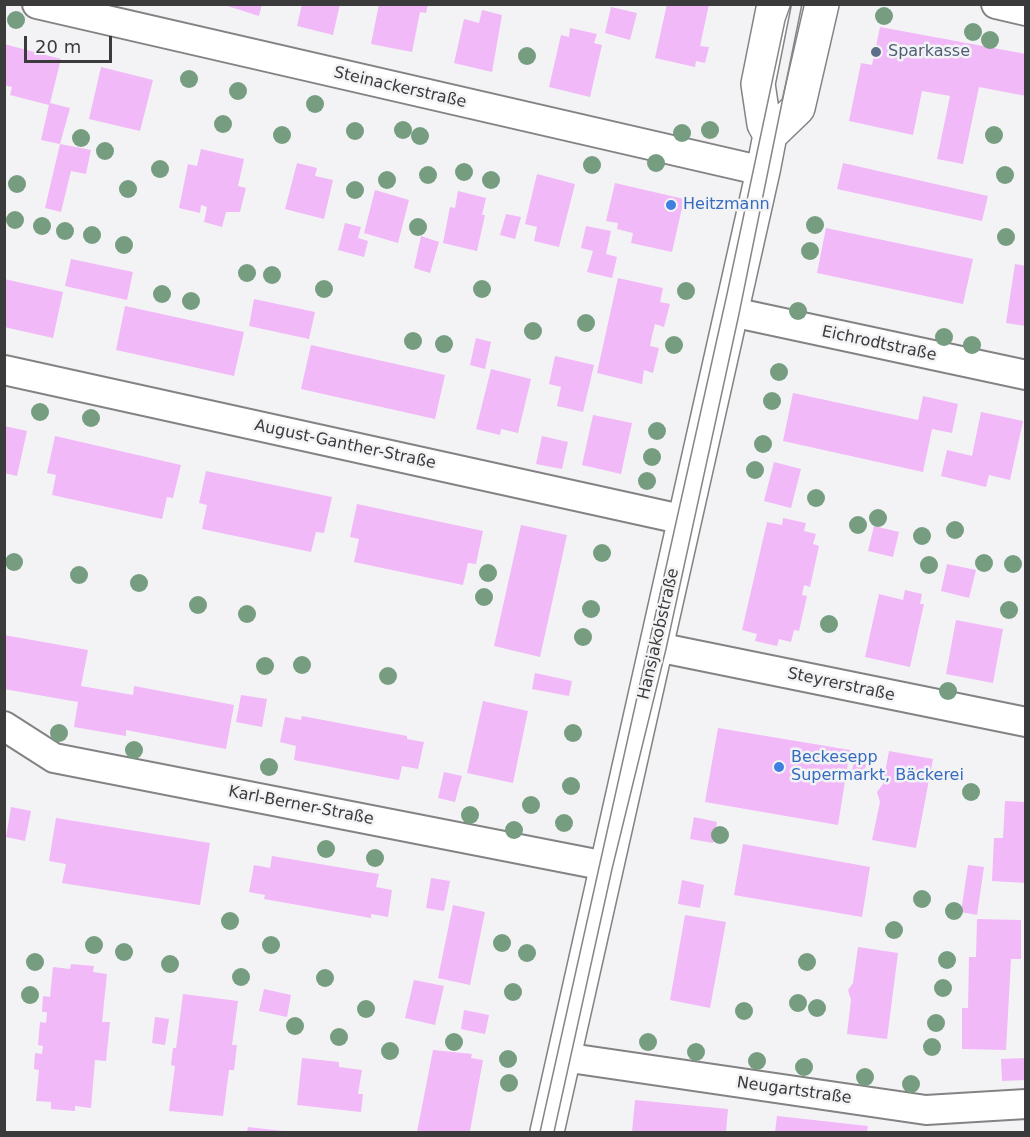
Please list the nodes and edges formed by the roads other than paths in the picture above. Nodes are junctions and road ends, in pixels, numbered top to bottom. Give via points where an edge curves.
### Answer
1 (37, 4) edge
2 (774, 4) edge
3 (822, 4) edge
4 (996, 4) edge
5 (1026, 11) edge
6 (770, 135) junction
7 (763, 171) junction
8 (732, 312) junction
9 (4, 370) edge
10 (1026, 375) edge
11 (685, 520) junction
12 (657, 646) junction
13 (1026, 722) edge
14 (4, 726) edge
15 (606, 866) junction
16 (563, 1057) junction
17 (1026, 1104) edge
18 (925, 1121) edge
19 (547, 1132) edge

1 - 7 street, Steinackerstraße
2 - 6 street, Hansjakobstraße via 758,84 764,124
3 - 6 street via 798,108
4 - 5 street
6 - 7 street, Hansjakobstraße
7 - 8 street, Hansjakobstraße
8 - 10 street, Eichrodtstraße
8 - 11 street, Hansjakobstraße
9 - 11 street, August-Ganther-Straße
11 - 12 street, Hansjakobstraße
12 - 13 street, Steyrerstraße
12 - 15 street, Hansjakobstraße
14 - 15 street, Karl-Berner-Straße via 54,758
15 - 16 street, Hansjakobstraße
16 - 18 street, Neugartstraße
16 - 19 street, Hansjakobstraße
17 - 18 street, Neugartstraße

